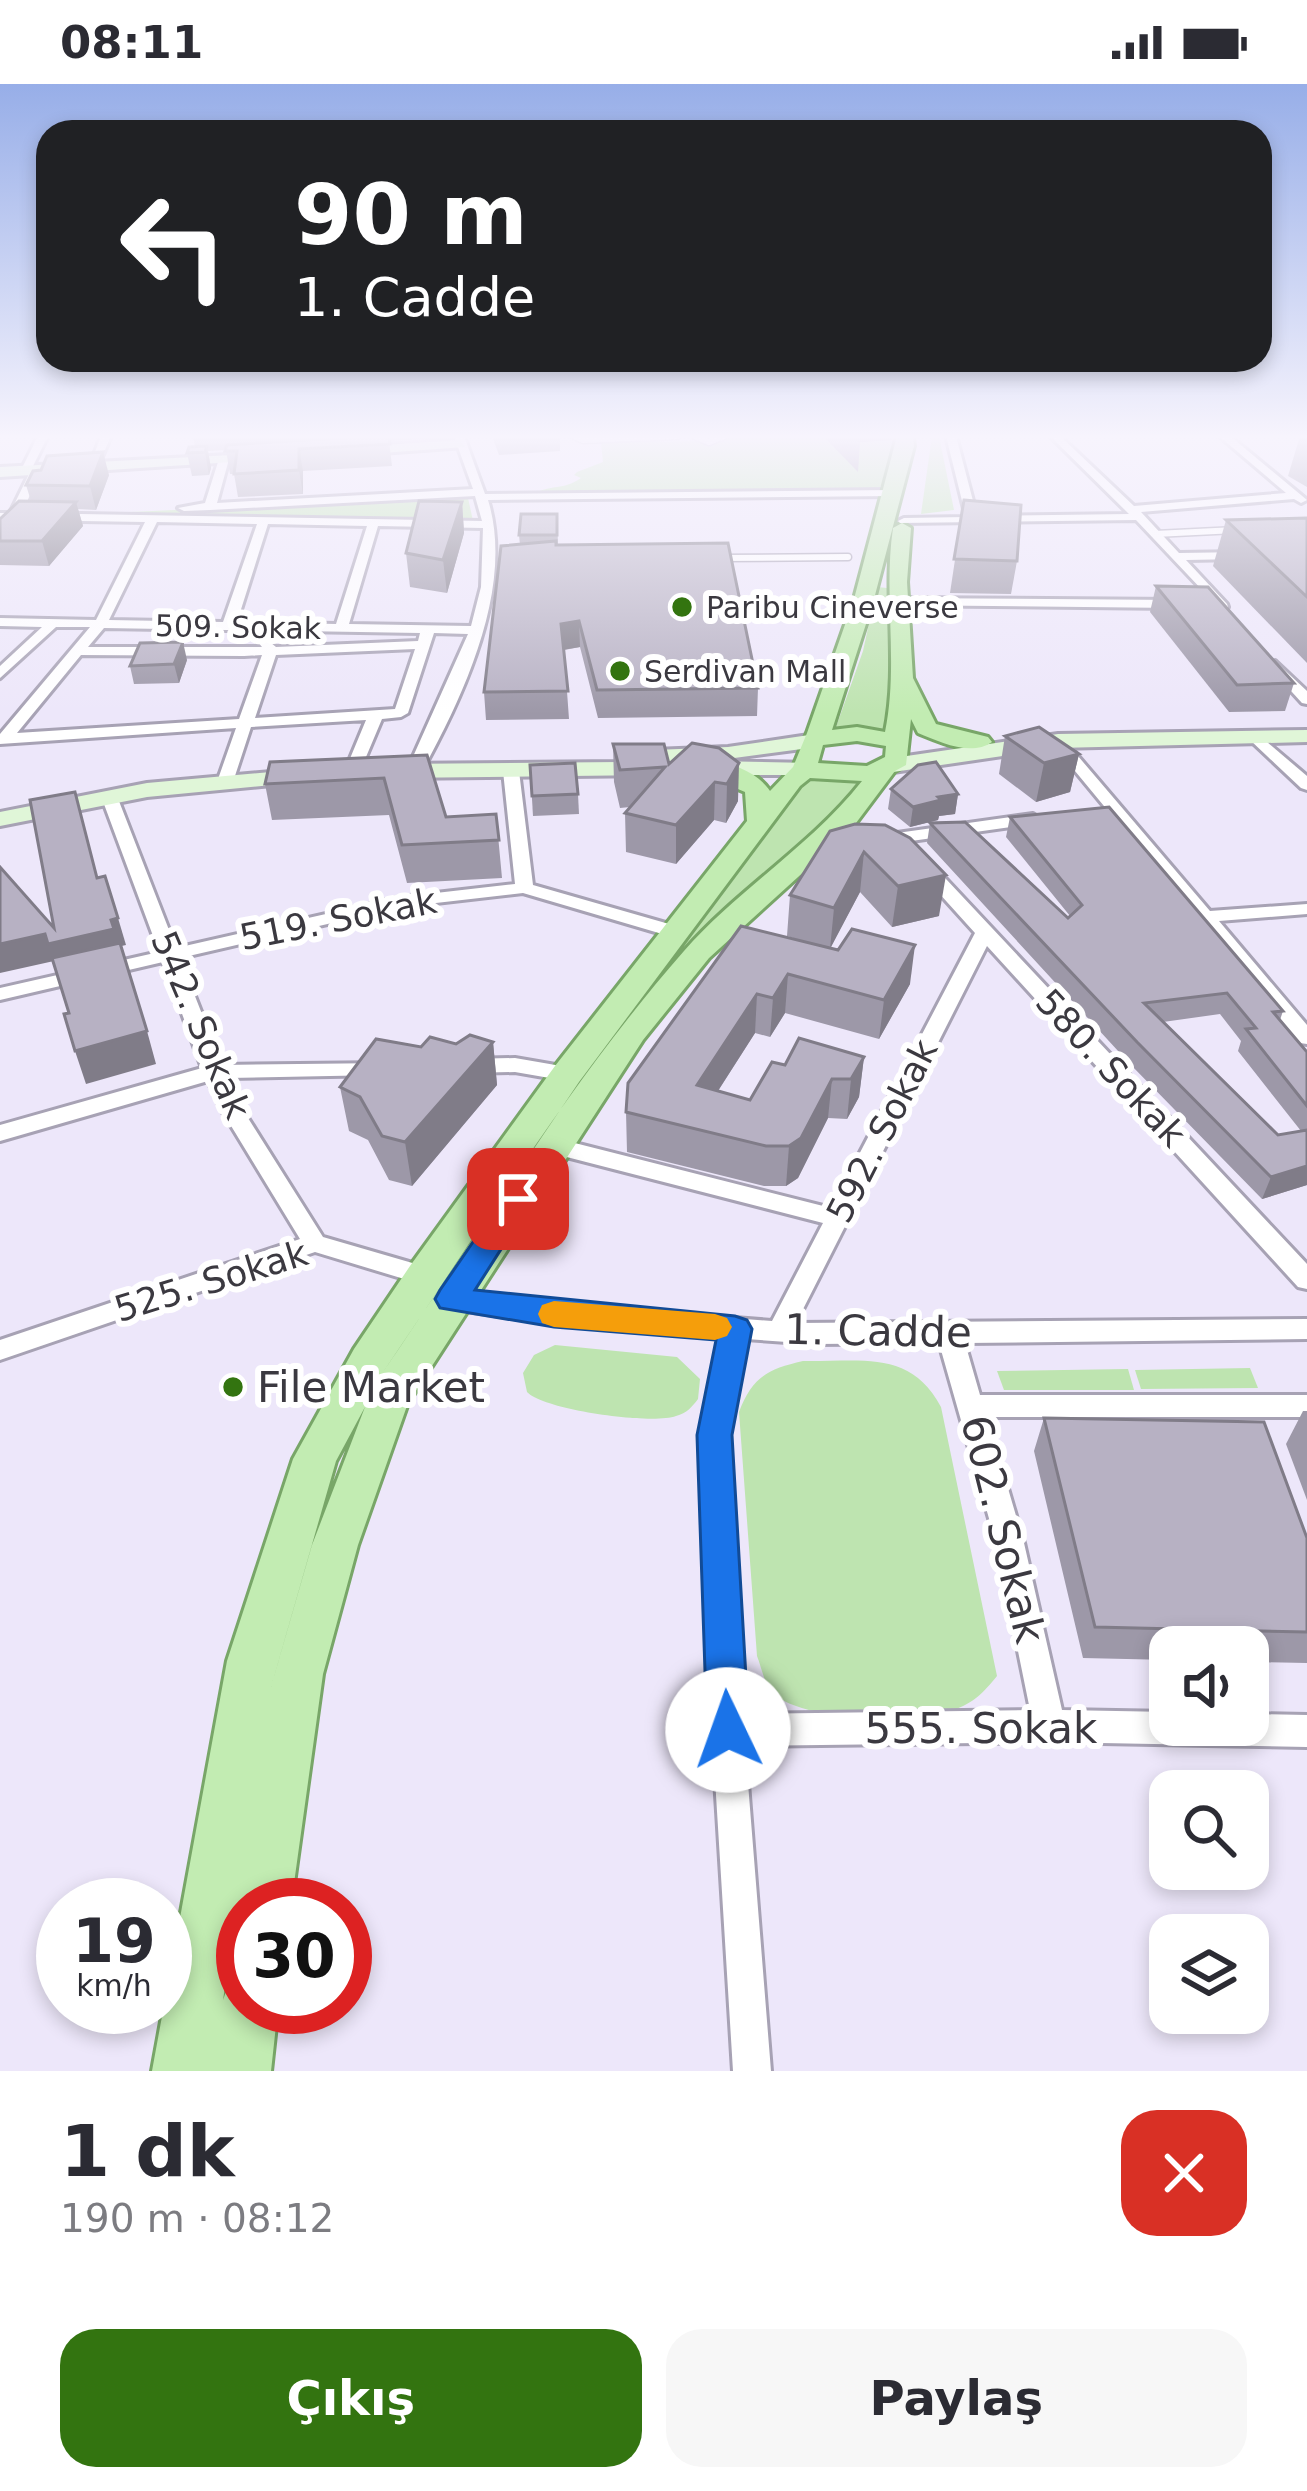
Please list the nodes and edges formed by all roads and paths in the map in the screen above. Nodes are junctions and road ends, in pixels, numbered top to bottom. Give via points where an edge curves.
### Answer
1 (148, 529) edge
2 (260, 529) edge
3 (372, 529) edge
4 (489, 529) edge
5 (883, 529) edge
6 (903, 529) edge
7 (1150, 529) edge
8 (1240, 530) edge
9 (1155, 534) junction
10 (1263, 554) edge
11 (848, 557) dead end
12 (1176, 557) junction
13 (700, 558) edge
14 (896, 602) junction
15 (1220, 604) junction
16 (0, 622) edge
17 (1235, 622) edge
18 (100, 624) junction
19 (51, 625) junction
20 (228, 628) junction
21 (268, 629) junction
22 (341, 629) junction
23 (476, 630) junction
24 (426, 638) junction
25 (271, 649) junction
26 (76, 651) junction
27 (1268, 657) edge
28 (0, 674) edge
29 (905, 676) junction
30 (1307, 700) edge
31 (376, 714) junction
32 (248, 721) junction
33 (1254, 736) junction
34 (1307, 736) edge
35 (2, 739) edge
36 (980, 742) junction
37 (1058, 742) junction
38 (808, 754) junction
39 (889, 760) junction
40 (709, 768) junction
41 (427, 769) junction
42 (511, 771) junction
43 (352, 773) junction
44 (225, 782) junction
45 (1307, 785) edge
46 (109, 796) junction
47 (1115, 810) junction
48 (1093, 812) edge
49 (1049, 817) edge
50 (0, 819) edge
51 (760, 821) junction
52 (870, 829) junction
53 (524, 888) junction
54 (1307, 909) edge
55 (1205, 916) junction
56 (676, 932) junction
57 (985, 932) junction
58 (171, 953) junction
59 (0, 994) edge
60 (1307, 1039) edge
61 (446, 1066) edge
62 (399, 1068) edge
63 (214, 1072) junction
64 (567, 1074) junction
65 (0, 1133) edge
66 (555, 1146) junction
67 (837, 1218) junction
68 (315, 1243) junction
69 (1307, 1280) edge
70 (438, 1288) junction
71 (735, 1329) junction
72 (1307, 1329) edge
73 (780, 1330) junction
74 (949, 1333) junction
75 (0, 1350) edge
76 (974, 1406) junction
77 (1307, 1406) edge
78 (1049, 1726) junction
79 (728, 1730) junction
80 (1307, 1730) edge
81 (267, 1878) edge
82 (246, 2034) edge
83 (182, 2071) edge
84 (241, 2071) edge
85 (752, 2071) edge

1 - 18 street
2 - 20 street
3 - 22 street
4 - 23 street via 492,559
5 - 38 main road
6 - 14 main road
7 - 9 street
8 - 9 lane
9 - 12 street
10 - 12 street
11 - 13 lane
12 - 15 street
14 - 15 street
14 - 29 main road
15 - 17 street
16 - 19 street, 509. Sokak
18 - 19 street, 509. Sokak
18 - 20 street, 509. Sokak
18 - 26 street
19 - 28 street
20 - 21 street, 509. Sokak
21 - 22 street, 509. Sokak
21 - 25 street via 263,641
22 - 24 street, 509. Sokak
23 - 24 street, 509. Sokak
23 - 41 street
24 - 25 street
24 - 31 street via 401,713
25 - 26 street
25 - 32 street
26 - 35 street
27 - 30 street
29 - 36 main road via 926,728
29 - 39 main road
31 - 32 street
31 - 43 street
32 - 35 street
32 - 44 street
33 - 34 street
33 - 37 street
33 - 45 street
36 - 37 street
36 - 39 street
37 - 39 street
37 - 47 street
38 - 39 main road
38 - 39 main road via 856,775
38 - 40 street
38 - 41 street
38 - 51 main road
39 - 52 main road
40 - 42 street
40 - 51 main road via 758,790
41 - 42 street
41 - 43 street
42 - 53 street
43 - 44 street
44 - 46 street
46 - 50 street
46 - 58 street, 542. Sokak
47 - 48 street
47 - 55 street
49 - 52 street
51 - 56 main road
52 - 57 street, 580. Sokak via 915,856
52 - 66 main road via 700,952
53 - 56 street, 519. Sokak
53 - 58 street, 519. Sokak via 401,902
54 - 55 street
55 - 60 street
56 - 64 main road
57 - 67 street, 592. Sokak
57 - 69 street, 580. Sokak
58 - 59 street, 519. Sokak
58 - 63 street, 542. Sokak
61 - 64 street via 515,1064
62 - 63 street
63 - 65 street
63 - 68 street, 542. Sokak
64 - 70 main road
66 - 67 street
66 - 70 main road
67 - 73 street, 592. Sokak
68 - 70 street, 525. Sokak
68 - 75 street, 525. Sokak
70 - 71 street, 1. Cadde via 554,1314
70 - 81 main road via 335,1545 298,1674
70 - 83 main road via 368,1361 315,1459 270,1589
71 - 73 street, 1. Cadde
71 - 79 street via 715,1435
72 - 74 street, 1. Cadde
73 - 74 street, 1. Cadde
74 - 76 street, 602. Sokak
76 - 77 street
76 - 78 street, 602. Sokak
78 - 79 street, 555. Sokak
78 - 80 street, 555. Sokak
79 - 85 street
82 - 84 main road

